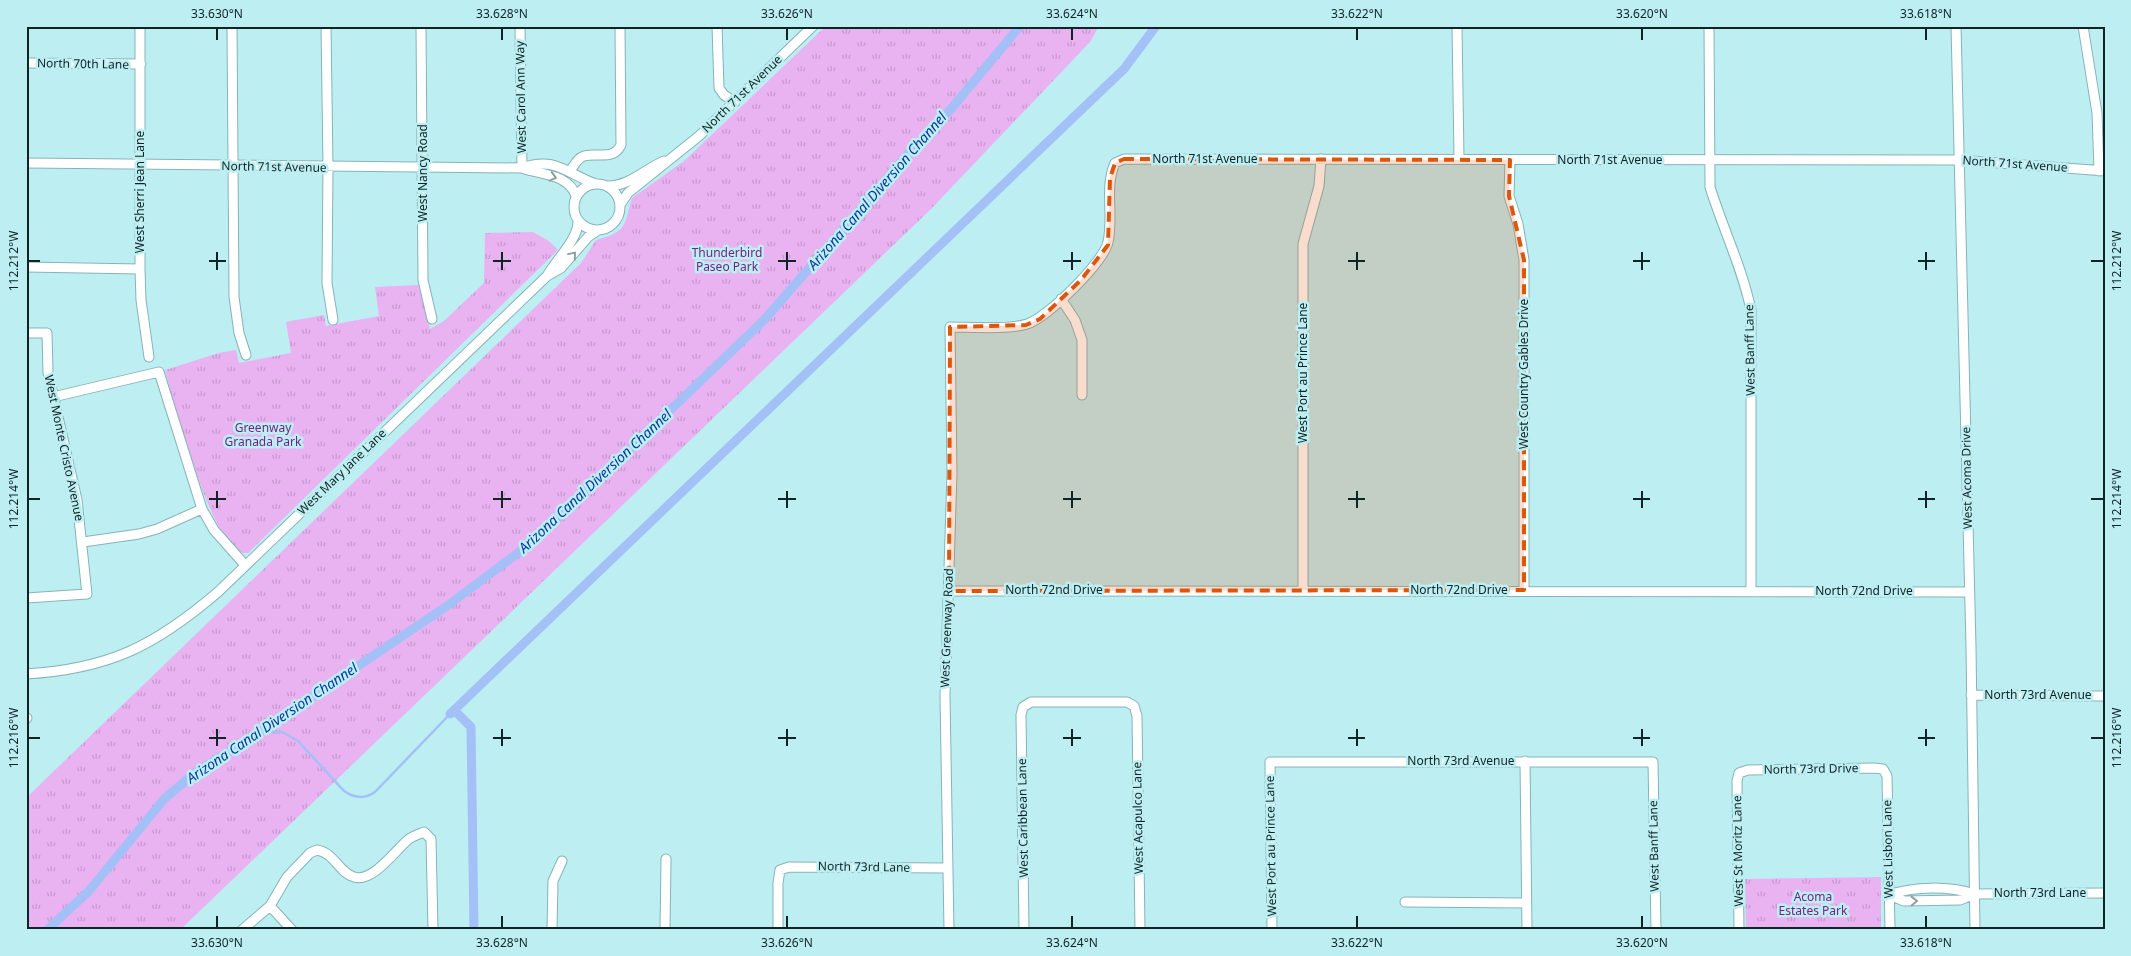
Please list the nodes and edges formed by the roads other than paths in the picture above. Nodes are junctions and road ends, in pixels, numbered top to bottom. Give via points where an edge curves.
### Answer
1 (140, 26) edge
2 (232, 26) edge
3 (326, 26) edge
4 (421, 26) edge
5 (520, 26) edge
6 (620, 26) edge
7 (717, 26) edge
8 (813, 26) edge
9 (1457, 26) edge
10 (1709, 26) edge
11 (1956, 26) edge
12 (2083, 26) edge
13 (26, 63) edge
14 (140, 64) junction
15 (735, 102) junction
16 (1321, 159) junction
17 (1459, 159) junction
18 (669, 160) junction
19 (1510, 160) junction
20 (1710, 160) junction
21 (1959, 160) junction
22 (26, 164) edge
23 (141, 165) junction
24 (234, 166) junction
25 (423, 166) junction
26 (328, 167) junction
27 (522, 168) junction
28 (570, 171) junction
29 (2102, 171) edge
30 (596, 184) junction
31 (607, 186) junction
32 (576, 196) junction
33 (620, 205) junction
34 (578, 222) junction
35 (597, 231) junction
36 (26, 267) edge
37 (140, 269) junction
38 (547, 276) junction
39 (1061, 299) junction
40 (432, 319) dead end
41 (333, 320) dead end
42 (26, 333) edge
43 (246, 355) dead end
44 (149, 357) dead end
45 (1082, 395) dead end
46 (53, 397) junction
47 (202, 508) junction
48 (82, 542) junction
49 (245, 565) junction
50 (1304, 590) junction
51 (1524, 590) junction
52 (949, 591) junction
53 (1751, 591) junction
54 (1969, 592) junction
55 (26, 598) edge
56 (26, 674) edge
57 (1971, 695) junction
58 (2105, 696) edge
59 (1134, 706) joint
60 (1525, 761) junction
61 (1270, 762) joint
62 (1653, 762) joint
63 (1883, 769) joint
64 (1739, 773) joint
65 (666, 859) dead end
66 (562, 861) dead end
67 (948, 868) junction
68 (1939, 889) junction
69 (2105, 893) edge
70 (1974, 894) junction
71 (1889, 895) junction
72 (1940, 900) junction
73 (1405, 902) dead end
74 (1526, 902) junction
75 (270, 906) junction
76 (242, 930) edge
77 (292, 930) edge
78 (433, 930) edge
79 (552, 930) edge
80 (665, 930) edge
81 (778, 930) edge
82 (949, 930) edge
83 (1024, 930) edge
84 (1140, 930) edge
85 (1272, 930) edge
86 (1527, 930) edge
87 (1656, 930) edge
88 (1739, 930) edge
89 (1890, 930) edge
90 (1975, 930) edge

1 - 14 street, West Sherri Jean Lane
2 - 24 street
3 - 26 street
4 - 25 street, West Nancy Road
5 - 27 street, West Carol Ann Way
6 - 28 street via 621,144 618,151 610,155 584,156
7 - 15 street via 719,88
8 - 15 street, North 71st Avenue
9 - 17 street
10 - 20 street, West Banff Lane
11 - 21 street, West Acoma Drive
12 - 29 street via 2097,113
13 - 14 street, North 70th Lane
14 - 23 street, West Sherri Jean Lane
15 - 18 street, North 71st Avenue
16 - 17 street, North 71st Avenue
16 - 39 street, North 71st Avenue via 1124,159 1116,163 1110,178 1108,245 1102,256
16 - 50 street, West Port au Prince Lane via 1319,186 1304,244
17 - 19 street, North 71st Avenue
18 - 31 street, North 71st Avenue via 622,184
18 - 33 street, North 71st Avenue via 628,193
19 - 20 street, North 71st Avenue
19 - 51 street, West Country Gables Drive via 1509,196 1524,260
20 - 21 street, North 71st Avenue
20 - 53 street, West Banff Lane via 1710,187 1745,281 1751,310
21 - 29 street, North 71st Avenue
21 - 54 street, West Acoma Drive
22 - 23 street, North 71st Avenue
23 - 24 street, North 71st Avenue
23 - 37 street, West Sherri Jean Lane
24 - 26 street, North 71st Avenue
24 - 43 street via 234,297
25 - 26 street, North 71st Avenue
25 - 27 street, North 71st Avenue
25 - 40 street, West Nancy Road via 423,280
26 - 41 street via 327,283
27 - 28 street, North 71st Avenue via 536,163 552,164
27 -> 32 street, North 71st Avenue via 565,181 574,189
28 - 30 street, North 71st Avenue
30 - 31 street, North 71st Avenue
30 - 32 street via 584,187
31 - 33 street via 616,194
32 - 34 street via 573,210
33 - 35 street, North 71st Avenue via 617,220 605,230
34 - 35 street
34 - 38 street, West Mary Jane Lane via 576,236
38 -> 35 street, West Mary Jane Lane via 561,268
36 - 37 street
37 - 44 street, West Sherri Jean Lane
38 - 49 street, West Mary Jane Lane
39 - 45 street via 1076,320 1082,340
39 - 52 street, West Greenway Road via 1040,319 1026,325 950,327 952,473
42 - 46 street, West Monte Cristo Avenue via 46,332
46 - 47 street via 160,372
46 - 48 street, West Monte Cristo Avenue via 77,500
47 - 48 street via 157,529
47 - 49 street via 214,530
48 - 55 street, West Monte Cristo Avenue via 87,594
49 - 56 street, West Mary Jane Lane via 192,615 126,654 96,665
50 - 51 street, North 72nd Drive
50 - 52 street, North 72nd Drive
51 - 53 street, North 72nd Drive
52 - 67 street, West Greenway Road via 945,696
53 - 54 street, North 72nd Drive
54 - 57 street, West Acoma Drive
57 - 58 street, North 73rd Avenue
57 - 70 street, West Acoma Drive
59 - 83 street, West Caribbean Lane via 1127,702 1031,702 1023,707
59 - 84 street, West Acapulco Lane
60 - 61 street, North 73rd Avenue
60 - 62 street, North 73rd Avenue
60 - 74 street
61 - 85 street, West Port au Prince Lane
62 - 87 street, West Banff Lane
63 - 64 street, North 73rd Drive via 1748,770
63 - 71 street, West Lisbon Lane via 1887,776
64 - 88 street, West St Moritz Lane
65 - 80 street
66 - 79 street via 553,881
67 - 81 street, North 73rd Lane via 788,866 780,870
67 - 82 street, West Greenway Road
68 - 70 street, North 73rd Lane via 1959,889
68 - 71 street, North 73rd Lane via 1904,890
68 - 72 street
69 - 70 street, North 73rd Lane
70 - 72 street, North 73rd Lane via 1960,900
70 - 90 street, West Acoma Drive
71 -> 72 street, North 73rd Lane via 1904,901
71 - 89 street, West Lisbon Lane
73 - 74 street
74 - 86 street
75 - 76 street
75 - 77 street
75 - 78 street via 287,877 310,853 325,851 351,877 361,879 372,874 411,838 424,832 431,838

